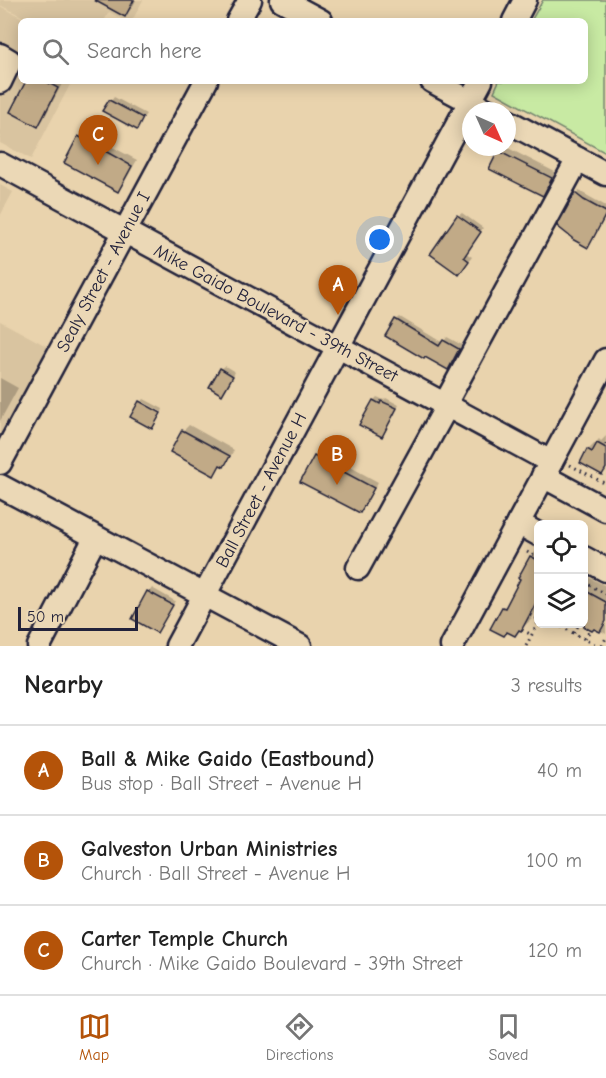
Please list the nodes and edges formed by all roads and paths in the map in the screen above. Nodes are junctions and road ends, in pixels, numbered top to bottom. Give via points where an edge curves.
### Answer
1 (250, 0) edge
2 (282, 0) edge
3 (525, 0) edge
4 (240, 18) edge
5 (315, 18) edge
6 (516, 18) edge
7 (204, 84) edge
8 (438, 84) edge
9 (481, 84) edge
10 (471, 102) edge
11 (479, 102) edge
12 (516, 126) edge
13 (462, 135) edge
14 (578, 159) junction
15 (0, 165) edge
16 (606, 174) edge
17 (125, 232) junction
18 (338, 347) junction
19 (606, 360) edge
20 (446, 405) junction
21 (0, 463) edge
22 (554, 467) junction
23 (606, 484) edge
24 (0, 486) edge
25 (606, 510) edge
26 (518, 523) junction
27 (95, 538) junction
28 (531, 542) edge
29 (588, 560) edge
30 (358, 568) dead end
31 (606, 570) edge
32 (588, 584) edge
33 (606, 594) edge
34 (204, 596) junction
35 (530, 615) dead end
36 (534, 618) edge
37 (535, 628) edge
38 (564, 628) edge
39 (577, 628) edge
40 (522, 630) dead end
41 (590, 630) dead end
42 (574, 633) junction
43 (532, 635) junction
44 (606, 638) edge
45 (585, 639) junction
46 (39, 646) edge
47 (177, 646) edge
48 (300, 646) edge
49 (452, 646) edge
50 (526, 646) edge
51 (600, 646) edge

1 - 4 street
2 - 5 street
3 - 6 street
7 - 17 street, Sealy Street - Avenue I
8 - 10 street
9 - 11 street, Ball Street - Avenue H
12 - 14 street
13 - 18 street, Ball Street - Avenue H
14 - 16 street
14 - 20 street
15 - 17 street, Mike Gaido Boulevard - 39th Street
17 - 18 street, Mike Gaido Boulevard - 39th Street
17 - 21 street, Sealy Street - Avenue I
18 - 20 street, Mike Gaido Boulevard - 39th Street
18 - 34 street, Ball Street - Avenue H
19 - 22 street
20 - 22 street, Mike Gaido Boulevard - 39th Street
20 - 30 street
22 - 23 path
22 - 25 street, Mike Gaido Boulevard - 39th Street
22 - 26 street
24 - 27 street
26 - 28 street
26 - 49 street
27 - 34 street
27 - 46 street
29 - 31 street
32 - 33 path
34 - 47 street, Ball Street - Avenue H
34 - 48 street
35 - 36 path
37 - 43 path
38 - 42 path
39 - 42 path
40 - 43 path
41 - 45 path
42 - 45 path
43 - 50 path
44 - 51 path
45 - 51 path

